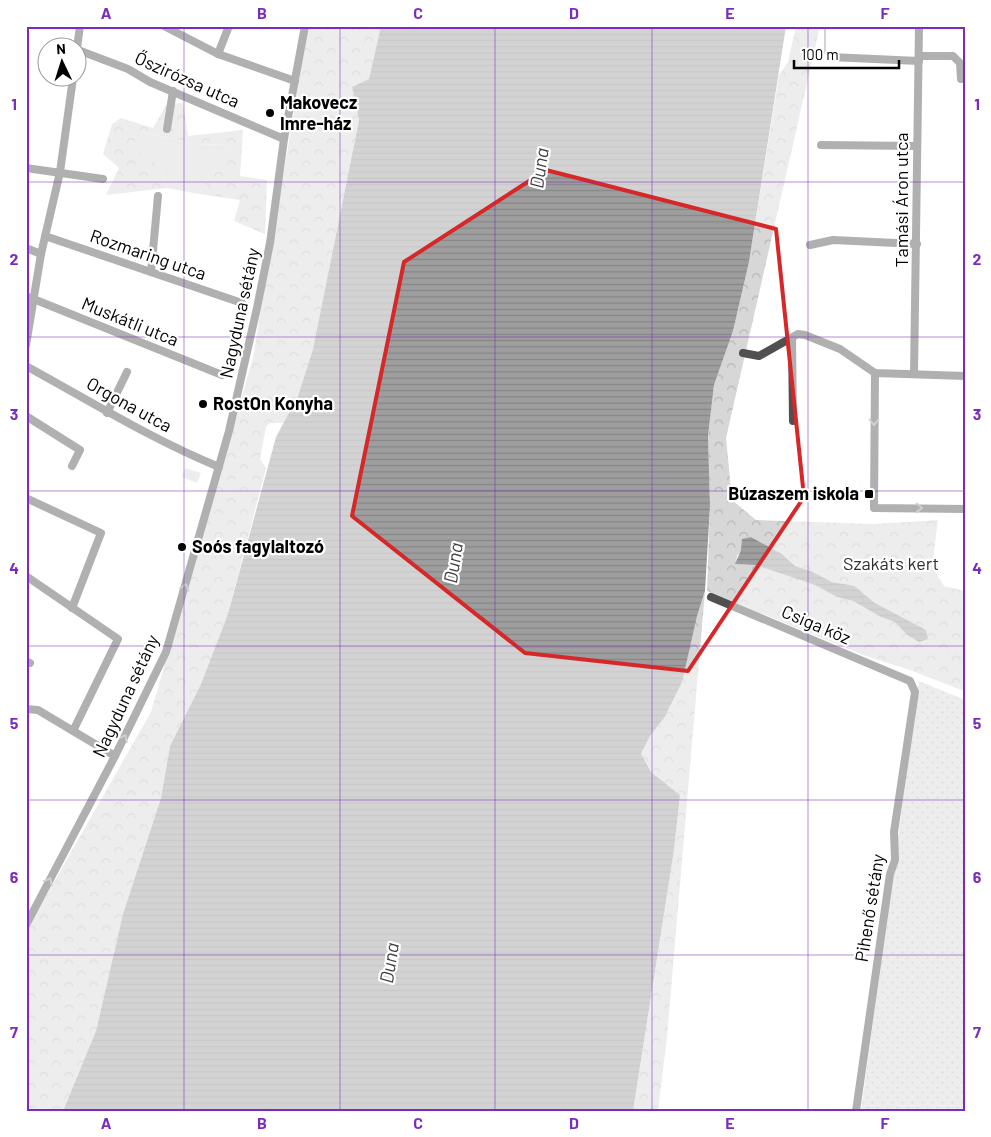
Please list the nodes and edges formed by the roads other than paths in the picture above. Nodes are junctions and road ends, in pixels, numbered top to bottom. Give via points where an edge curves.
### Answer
1 (164, 26) edge
2 (229, 26) edge
3 (306, 26) edge
4 (919, 26) edge
5 (88, 53) edge
6 (218, 54) junction
7 (830, 57) dead end
8 (919, 58) junction
9 (961, 79) dead end
10 (295, 81) junction
11 (71, 88) edge
12 (173, 91) junction
13 (167, 129) dead end
14 (284, 139) junction
15 (821, 146) dead end
16 (917, 146) junction
17 (26, 168) edge
18 (60, 172) junction
19 (103, 179) dead end
20 (158, 196) dead end
21 (45, 236) junction
22 (917, 244) junction
23 (810, 245) dead end
24 (26, 248) edge
25 (41, 254) junction
26 (151, 272) junction
27 (30, 298) edge
28 (242, 303) dead end
29 (792, 338) junction
30 (26, 345) edge
31 (743, 353) dead end
32 (26, 366) edge
33 (127, 372) dead end
34 (875, 373) junction
35 (914, 374) junction
36 (222, 375) dead end
37 (965, 376) edge
38 (107, 413) junction
39 (26, 416) edge
40 (793, 421) dead end
41 (72, 466) dead end
42 (219, 466) junction
43 (26, 498) edge
44 (965, 509) edge
45 (26, 576) edge
46 (711, 597) dead end
47 (72, 608) junction
48 (910, 681) joint
49 (26, 709) edge
50 (73, 731) junction
51 (115, 756) junction
52 (26, 924) edge
53 (856, 1111) edge

1 - 6 street
2 - 6 street
3 - 10 street, Nagyduna sétány
4 - 8 street, Tamási Áron utca
5 - 12 street, Őszirózsa utca
6 - 10 street
7 - 8 street
8 - 9 street via 953,56 960,63
8 - 16 street, Tamási Áron utca
10 - 14 street, Nagyduna sétány
11 - 18 street
12 - 13 street
12 - 14 street, Őszirózsa utca
14 - 42 street, Nagyduna sétány via 259,299
15 - 16 street
16 - 22 street, Tamási Áron utca
17 - 18 street
18 - 19 street
18 - 21 street
20 - 26 street
21 - 25 street
21 - 26 street, Rozmaring utca
22 - 23 street via 833,240
22 - 35 street, Tamási Áron utca
24 - 25 street
25 - 27 street
26 - 28 street, Rozmaring utca
27 - 30 street
27 - 36 street, Muskátli utca
29 - 31 street via 759,356
29 - 34 street via 798,334 805,335 840,349
29 - 40 street
32 - 38 street, Orgona utca
33 - 38 street
34 - 35 street
34 -> 44 street via 874,508
35 - 37 street
38 - 42 street, Orgona utca
39 - 41 street via 80,450
51 -> 42 street, Nagyduna sétány via 166,652
43 - 47 street via 101,533
45 - 47 street
46 - 48 street, Csiga köz
47 - 50 street via 118,639
48 - 53 street, Pihenő sétány via 915,692 894,832 895,860 890,874
49 - 50 street via 38,710
50 - 51 street
52 -> 51 street, Nagyduna sétány

